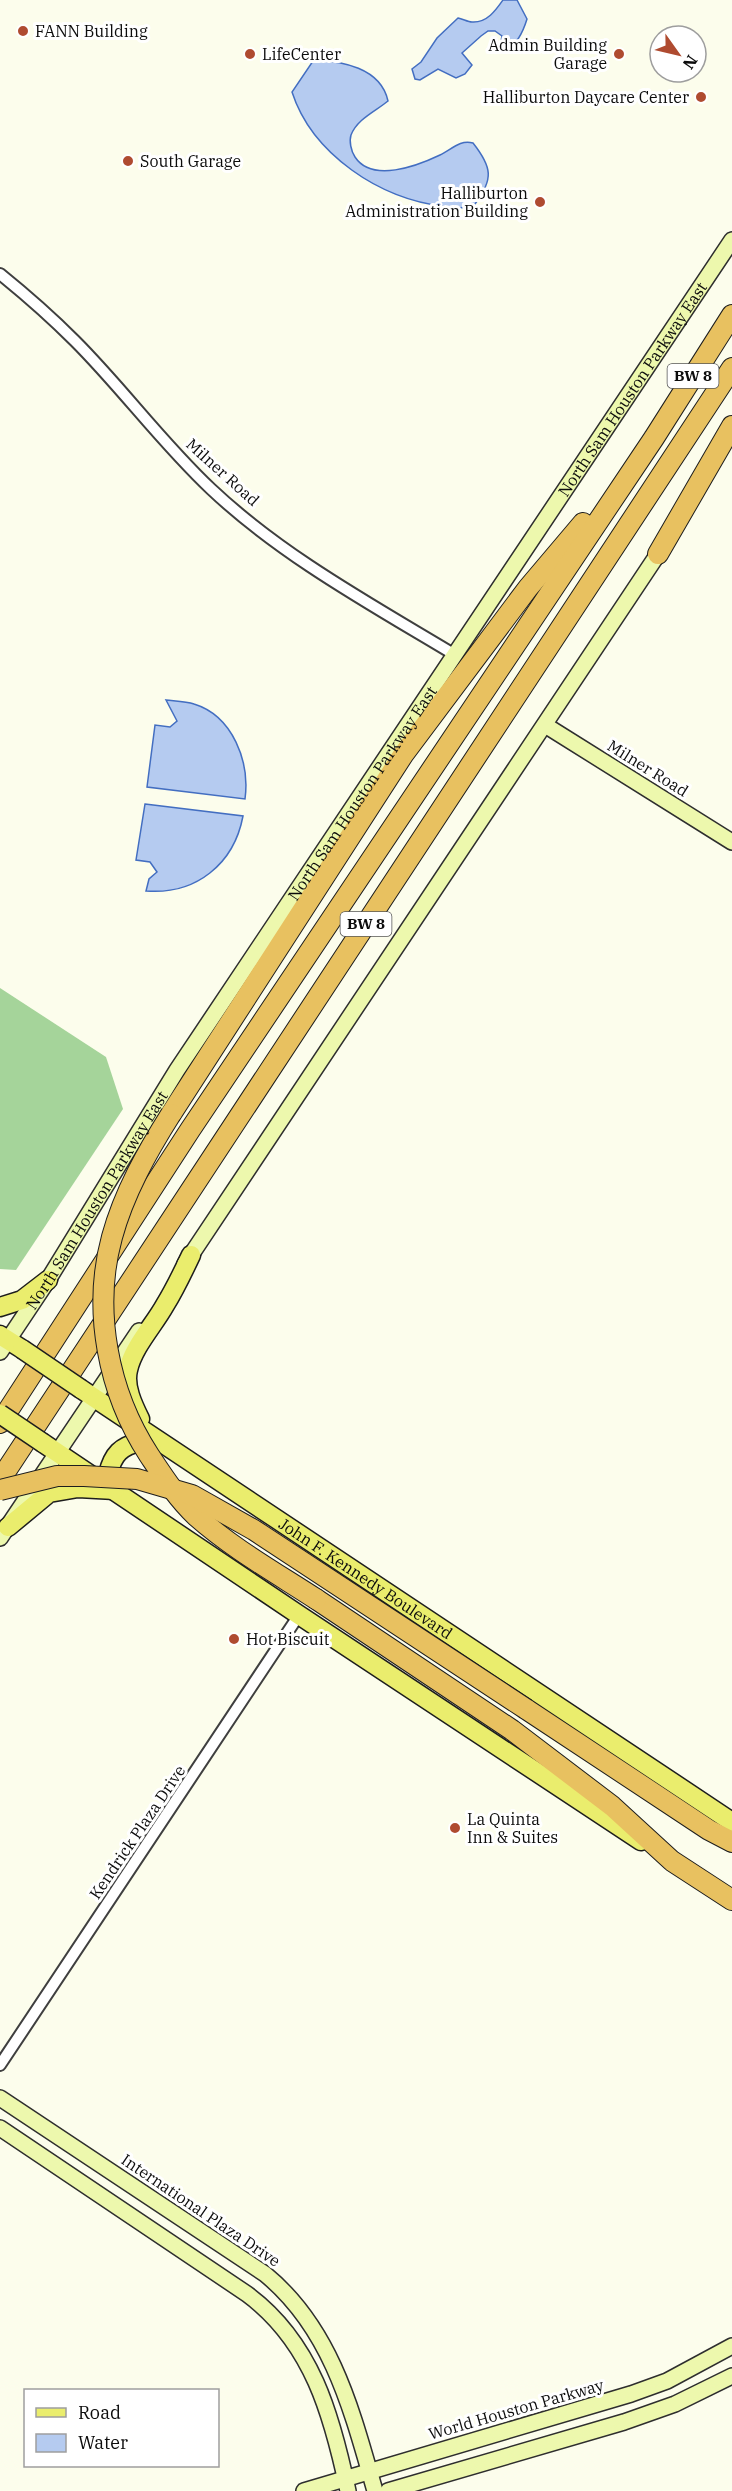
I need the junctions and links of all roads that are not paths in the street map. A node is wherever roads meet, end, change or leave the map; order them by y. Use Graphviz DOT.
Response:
graph roads {
  1 [pos="732,240"];
  2 [pos="0,274"];
  3 [pos="732,315"];
  4 [pos="732,368"];
  5 [pos="732,426"];
  6 [pos="654,438"];
  7 [pos="732,443"];
  8 [pos="658,554"];
  9 [pos="455,655"];
  10 [pos="545,725"];
  11 [pos="732,842"];
  12 [pos="191,1256"];
  13 [pos="48,1280"];
  14 [pos="0,1307"];
  15 [pos="8,1344"];
  16 [pos="87,1393"];
  17 [pos="0,1414"];
  18 [pos="0,1423"];
  19 [pos="153,1438"];
  20 [pos="50,1447"];
  21 [pos="0,1480"];
  22 [pos="0,1490"];
  23 [pos="117,1491"];
  24 [pos="239,1494"];
  25 [pos="4,1533"];
  26 [pos="299,1615"];
  27 [pos="732,1822"];
  28 [pos="732,1842"];
  29 [pos="672,1861"];
  30 [pos="732,1900"];
  31 [pos="0,2065"];
  32 [pos="0,2097"];
  33 [pos="0,2128"];
  34 [pos="144,2193"];
  35 [pos="130,2214"];
  36 [pos="301,2309"];
  37 [pos="277,2320"];
  38 [pos="732,2346"];
  39 [pos="715,2357"];
  40 [pos="728,2378"];
  41 [pos="530,2424"];
  42 [pos="533,2450"];
  43 [pos="369,2471"];
  44 [pos="346,2485"];
  45 [pos="304,2491"];
  46 [pos="375,2491"];
  47 [pos="388,2491"];
  1 -- 9 [label="main road, North Sam Houston Parkway East"];
  2 -- 9 [label="street, Milner Road"];
  3 -- 6 [label="highway, BW 8"];
  4 -- 21 [label="highway, BW 8"];
  5 -- 8 [label="highway"];
  6 -- 18 [label="highway, BW 8"];
  6 -- 29 [label="highway, bridge"];
  7 -- 8 [label="main road"];
  8 -- 10 [label="main road"];
  9 -- 13 [label="main road, North Sam Houston Parkway East"];
  10 -- 11 [label="main road, Milner Road"];
  10 -- 12 [label="main road"];
  12 -- 16 [label="main road"];
  12 -- 19 [label="main road"];
  13 -- 14 [label="main road"];
  13 -- 15 [label="main road, North Sam Houston Parkway East"];
  15 -- 16 [label="main road, John F. Kennedy Boulevard, bridge"];
  16 -- 19 [label="main road, John F. Kennedy Boulevard"];
  16 -- 20 [label="main road"];
  17 -- 20 [label="main road, bridge"];
  19 -- 24 [label="main road, John F. Kennedy Boulevard"];
  20 -- 23 [label="main road"];
  20 -- 25 [label="main road"];
  22 -- 28 [label="highway, bridge"];
  23 -- 24 [label="main road"];
  23 -- 25 [label="main road"];
  23 -- 26 [label="main road"];
  24 -- 27 [label="main road, John F. Kennedy Boulevard"];
  26 -- 29 [label="main road"];
  26 -- 31 [label="street, Kendrick Plaza Drive"];
  29 -- 30 [label="highway"];
  32 -- 34 [label="main road, International Plaza Drive"];
  33 -- 35 [label="main road"];
  34 -- 35 [label="main road"];
  34 -- 36 [label="main road, International Plaza Drive"];
  35 -- 37 [label="main road"];
  36 -- 37 [label="main road"];
  36 -- 43 [label="main road, International Plaza Drive"];
  37 -- 44 [label="main road"];
  38 -- 39 [label="main road, World Houston Parkway"];
  39 -- 40 [label="main road"];
  39 -- 41 [label="main road, World Houston Parkway"];
  40 -- 42 [label="main road"];
  41 -- 42 [label="main road"];
  41 -- 43 [label="main road, World Houston Parkway"];
  42 -- 47 [label="main road"];
  43 -- 44 [label="main road, World Houston Parkway"];
  43 -- 46 [label="main road, International Plaza Drive"];
  44 -- 45 [label="main road, World Houston Parkway"];
}
